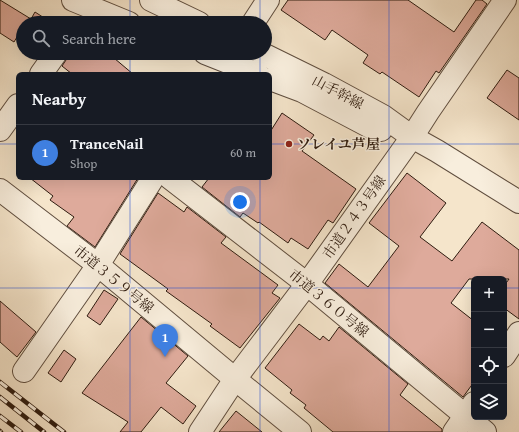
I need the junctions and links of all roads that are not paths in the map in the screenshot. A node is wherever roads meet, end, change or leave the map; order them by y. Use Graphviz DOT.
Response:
graph roads {
  1 [pos="151,0"];
  2 [pos="268,0"];
  3 [pos="505,0"];
  4 [pos="83,8"];
  5 [pos="108,16"];
  6 [pos="184,16"];
  7 [pos="258,16"];
  8 [pos="272,58"];
  9 [pos="51,60"];
  10 [pos="228,63"];
  11 [pos="43,72"];
  12 [pos="253,72"];
  13 [pos="272,80"];
  14 [pos="16,108"];
  15 [pos="0,130"];
  16 [pos="412,138"];
  17 [pos="152,180"];
  18 [pos="173,180"];
  19 [pos="0,190"];
  20 [pos="519,202"];
  21 [pos="98,265"];
  22 [pos="307,284"];
  23 [pos="519,333"];
  24 [pos="507,351"];
  25 [pos="24,371"];
  26 [pos="235,379"];
  27 [pos="464,417"];
  28 [pos="200,432"];
  29 [pos="300,432"];
  30 [pos="485,432"];
  1 -- 6 [label="street"];
  2 -- 7 [label="street"];
  3 -- 16 [label="street, 市道２４３号線"];
  4 -- 5 [label="street"];
  8 -- 16 [label="street, 山手幹線"];
  9 -- 11 [label="street"];
  10 -- 12 [label="street"];
  13 -- 16 [label="street, 山手幹線"];
  14 -- 15 [label="street"];
  16 -- 20 [label="street, 山手幹線"];
  16 -- 22 [label="street, 市道２４３号線"];
  17 -- 21 [label="street"];
  18 -- 22 [label="street, 市道３６０号線"];
  19 -- 21 [label="street, 市道３５９号線"];
  21 -- 25 [label="street"];
  21 -- 26 [label="street, 市道３５９号線"];
  22 -- 26 [label="street, 市道２４３号線"];
  22 -- 27 [label="street, 市道３６０号線"];
  23 -- 24 [label="street"];
  26 -- 28 [label="street, 市道２４３号線"];
  26 -- 29 [label="street, 市道３５９号線"];
  27 -- 30 [label="street, 市道３６０号線"];
}
